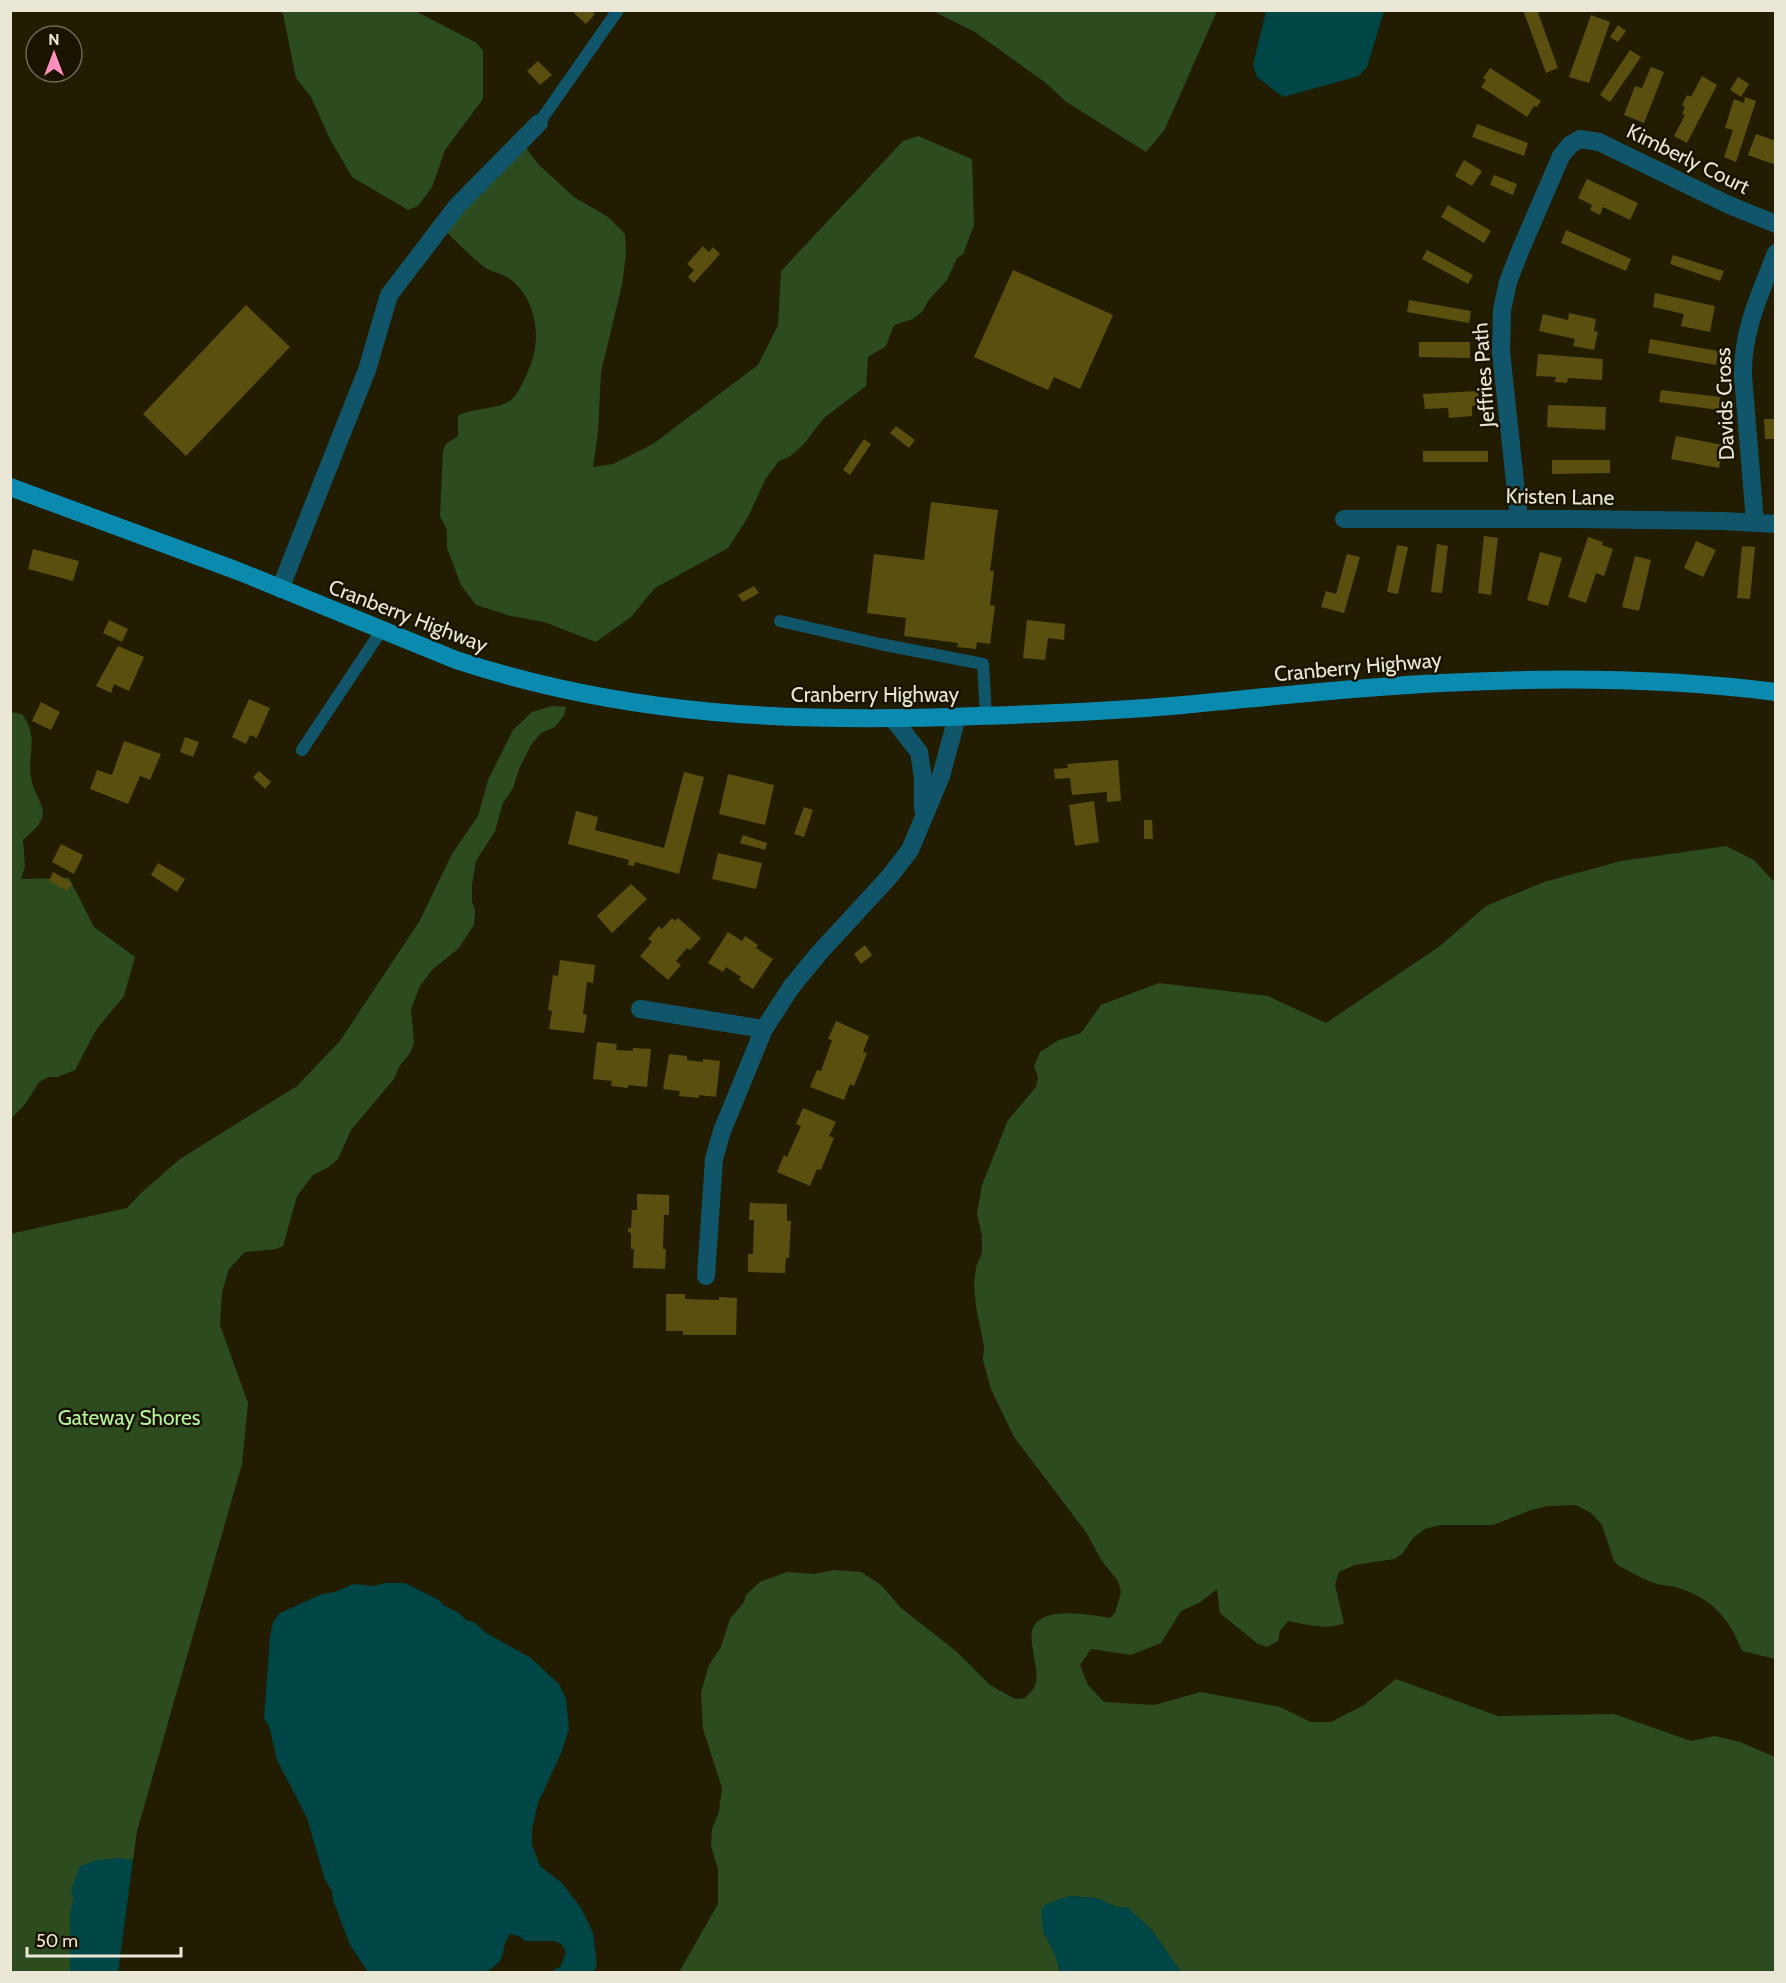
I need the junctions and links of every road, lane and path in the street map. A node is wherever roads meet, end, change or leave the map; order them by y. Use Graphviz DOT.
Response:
graph roads {
  1 [pos="618,10"];
  2 [pos="539,123"];
  3 [pos="1580,140"];
  4 [pos="1776,224"];
  5 [pos="1776,253"];
  6 [pos="10,487"];
  7 [pos="1344,519"];
  8 [pos="1520,519"];
  9 [pos="1755,522"];
  10 [pos="1776,524"];
  11 [pos="280,589"];
  12 [pos="780,621"];
  13 [pos="381,631"];
  14 [pos="1776,692"];
  15 [pos="986,716"];
  16 [pos="957,717"];
  17 [pos="893,719"];
  18 [pos="302,750"];
  19 [pos="923,816"];
  20 [pos="640,1010"];
  21 [pos="764,1029"];
  22 [pos="706,1276"];
  1 -- 2 [label="lane"];
  2 -- 11 [label="street"];
  3 -- 4 [label="street, Kimberly Court"];
  3 -- 8 [label="street, Jeffries Path"];
  5 -- 9 [label="street, Davids Cross"];
  6 -- 11 [label="main road, Cranberry Highway"];
  7 -- 8 [label="street, Kristen Lane"];
  8 -- 9 [label="street, Kristen Lane"];
  9 -- 10 [label="street, Kristen Lane"];
  11 -- 13 [label="main road, Cranberry Highway"];
  12 -- 15 [label="lane"];
  13 -- 17 [label="main road, Cranberry Highway"];
  13 -- 18 [label="lane"];
  14 -- 15 [label="main road, Cranberry Highway"];
  15 -- 16 [label="main road, Cranberry Highway"];
  16 -- 17 [label="main road, Cranberry Highway"];
  16 -- 19 [label="street"];
  17 -- 19 [label="street"];
  19 -- 21 [label="street"];
  20 -- 21 [label="street"];
  21 -- 22 [label="street"];
}
